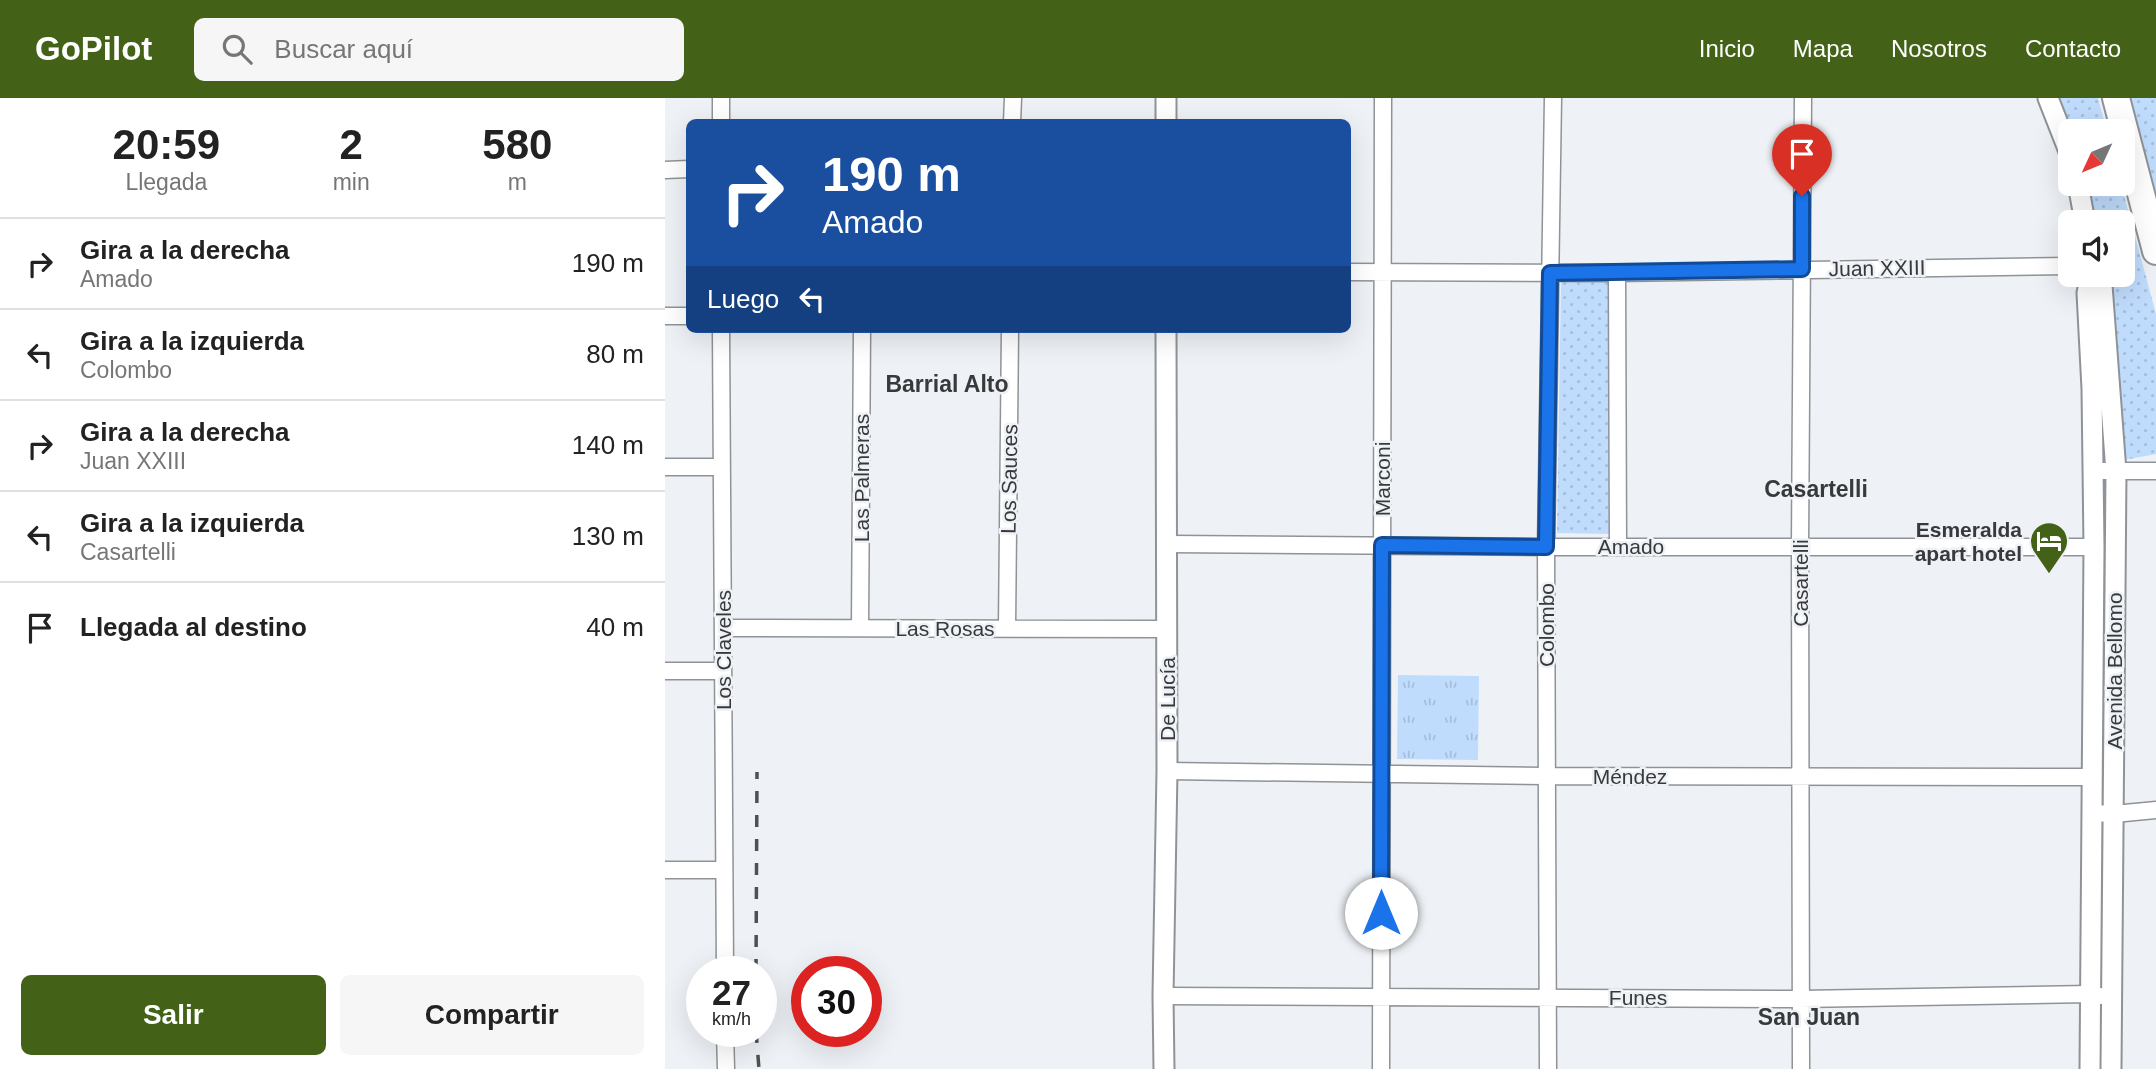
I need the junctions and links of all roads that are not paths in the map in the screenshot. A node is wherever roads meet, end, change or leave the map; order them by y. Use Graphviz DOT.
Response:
graph roads {
  1 [pos="721,98"];
  2 [pos="1013,98"];
  3 [pos="1167,98"];
  4 [pos="1383,98"];
  5 [pos="1553,98"];
  6 [pos="1803,98"];
  7 [pos="2047,98"];
  8 [pos="2116,98"];
  9 [pos="721,119"];
  10 [pos="1013,119"];
  11 [pos="1166,119"];
  12 [pos="2058,125"];
  13 [pos="686,169"];
  14 [pos="665,170"];
  15 [pos="2156,251"];
  16 [pos="2058,266"];
  17 [pos="1802,269"];
  18 [pos="1351,272"];
  19 [pos="1383,272"];
  20 [pos="1550,273"];
  21 [pos="1617,273"];
  22 [pos="2088,287"];
  23 [pos="2102,287"];
  24 [pos="665,316"];
  25 [pos="686,316"];
  26 [pos="722,333"];
  27 [pos="862,333"];
  28 [pos="1010,333"];
  29 [pos="1166,333"];
  30 [pos="665,467"];
  31 [pos="722,467"];
  32 [pos="2092,471"];
  33 [pos="2156,471"];
  34 [pos="2116,472"];
  35 [pos="1168,544"];
  36 [pos="1382,545"];
  37 [pos="1800,546"];
  38 [pos="1546,547"];
  39 [pos="1618,547"];
  40 [pos="2094,547"];
  41 [pos="723,628"];
  42 [pos="860,628"];
  43 [pos="1007,628"];
  44 [pos="1166,629"];
  45 [pos="2094,645"];
  46 [pos="2115,646"];
  47 [pos="665,671"];
  48 [pos="723,671"];
  49 [pos="1167,771"];
  50 [pos="1382,773"];
  51 [pos="1546,776"];
  52 [pos="1801,776"];
  53 [pos="2093,777"];
  54 [pos="2156,810"];
  55 [pos="2092,813"];
  56 [pos="2114,814"];
  57 [pos="665,870"];
  58 [pos="724,870"];
  59 [pos="725,956"];
  60 [pos="2089,994"];
  61 [pos="1163,996"];
  62 [pos="1381,997"];
  63 [pos="1548,997"];
  64 [pos="2113,998"];
  65 [pos="1801,999"];
  66 [pos="726,1047"];
  67 [pos="726,1069"];
  68 [pos="1164,1069"];
  69 [pos="1381,1069"];
  70 [pos="1548,1069"];
  71 [pos="1801,1069"];
  72 [pos="2090,1069"];
  73 [pos="2112,1069"];
  1 -- 9 [label="street"];
  2 -- 10 [label="street"];
  3 -- 11 [label="street"];
  4 -- 19 [label="street, Marconi"];
  5 -- 20 [label="street, Colombo"];
  6 -- 17 [label="street, Casartelli"];
  7 -- 12 [label="street"];
  8 -- 15 [label="highway"];
  13 -- 14 [label="street"];
  16 -- 17 [label="street, Juan XXIII"];
  17 -- 21 [label="street, Juan XXIII"];
  17 -- 37 [label="street, Casartelli"];
  18 -- 19 [label="street, Juan XXIII"];
  19 -- 20 [label="street, Juan XXIII"];
  19 -- 36 [label="street, Marconi"];
  20 -- 21 [label="street, Juan XXIII"];
  20 -- 38 [label="street, Colombo"];
  21 -- 39 [label="street"];
  22 -- 32 [label="street, Avenida Bellomo"];
  23 -- 34 [label="street, Avenida Bellomo"];
  24 -- 25 [label="street"];
  26 -- 31 [label="street, Los Claveles"];
  27 -- 42 [label="street, Las Palmeras"];
  28 -- 43 [label="street, Los Sauces"];
  29 -- 35 [label="street, De Lucía"];
  30 -- 31 [label="street"];
  31 -- 41 [label="street, Los Claveles"];
  32 -- 34 [label="street"];
  32 -- 40 [label="street, Avenida Bellomo"];
  33 -- 34 [label="street"];
  34 -- 46 [label="street, Avenida Bellomo"];
  35 -- 36 [label="street, Amado"];
  35 -- 44 [label="street, De Lucía"];
  36 -- 38 [label="street, Amado"];
  36 -- 50 [label="street, Marconi"];
  37 -- 39 [label="street, Amado"];
  37 -- 40 [label="street, Amado"];
  37 -- 52 [label="street, Casartelli"];
  38 -- 39 [label="street, Amado"];
  38 -- 51 [label="street, Colombo"];
  40 -- 45 [label="street, Avenida Bellomo"];
  41 -- 42 [label="street, Las Rosas"];
  41 -- 48 [label="street, Los Claveles"];
  42 -- 43 [label="street, Las Rosas"];
  43 -- 44 [label="street, Las Rosas"];
  44 -- 49 [label="street, De Lucía"];
  45 -- 46 [label="street"];
  45 -- 53 [label="street, Avenida Bellomo"];
  46 -- 56 [label="street, Avenida Bellomo"];
  47 -- 48 [label="street"];
  48 -- 58 [label="street, Los Claveles"];
  49 -- 50 [label="street, Méndez"];
  49 -- 61 [label="street, De Lucía"];
  50 -- 51 [label="street, Méndez"];
  50 -- 62 [label="street, Marconi"];
  51 -- 52 [label="street, Méndez"];
  51 -- 63 [label="street, Colombo"];
  52 -- 53 [label="street, Méndez"];
  52 -- 65 [label="street, Casartelli"];
  53 -- 55 [label="street, Avenida Bellomo"];
  54 -- 56 [label="street"];
  55 -- 56 [label="street"];
  55 -- 60 [label="street, Avenida Bellomo"];
  56 -- 64 [label="street, Avenida Bellomo"];
  57 -- 58 [label="street"];
  58 -- 59 [label="street, Los Claveles"];
  60 -- 64 [label="street, Funes"];
  60 -- 65 [label="street, Funes"];
  60 -- 72 [label="street, Avenida Bellomo"];
  61 -- 62 [label="street, Funes"];
  61 -- 68 [label="street, De Lucía"];
  62 -- 63 [label="street, Funes"];
  62 -- 69 [label="street, Marconi"];
  63 -- 65 [label="street, Funes"];
  63 -- 70 [label="street, Colombo"];
  64 -- 73 [label="street, Avenida Bellomo"];
  65 -- 71 [label="street, Casartelli"];
  66 -- 67 [label="street"];
}
